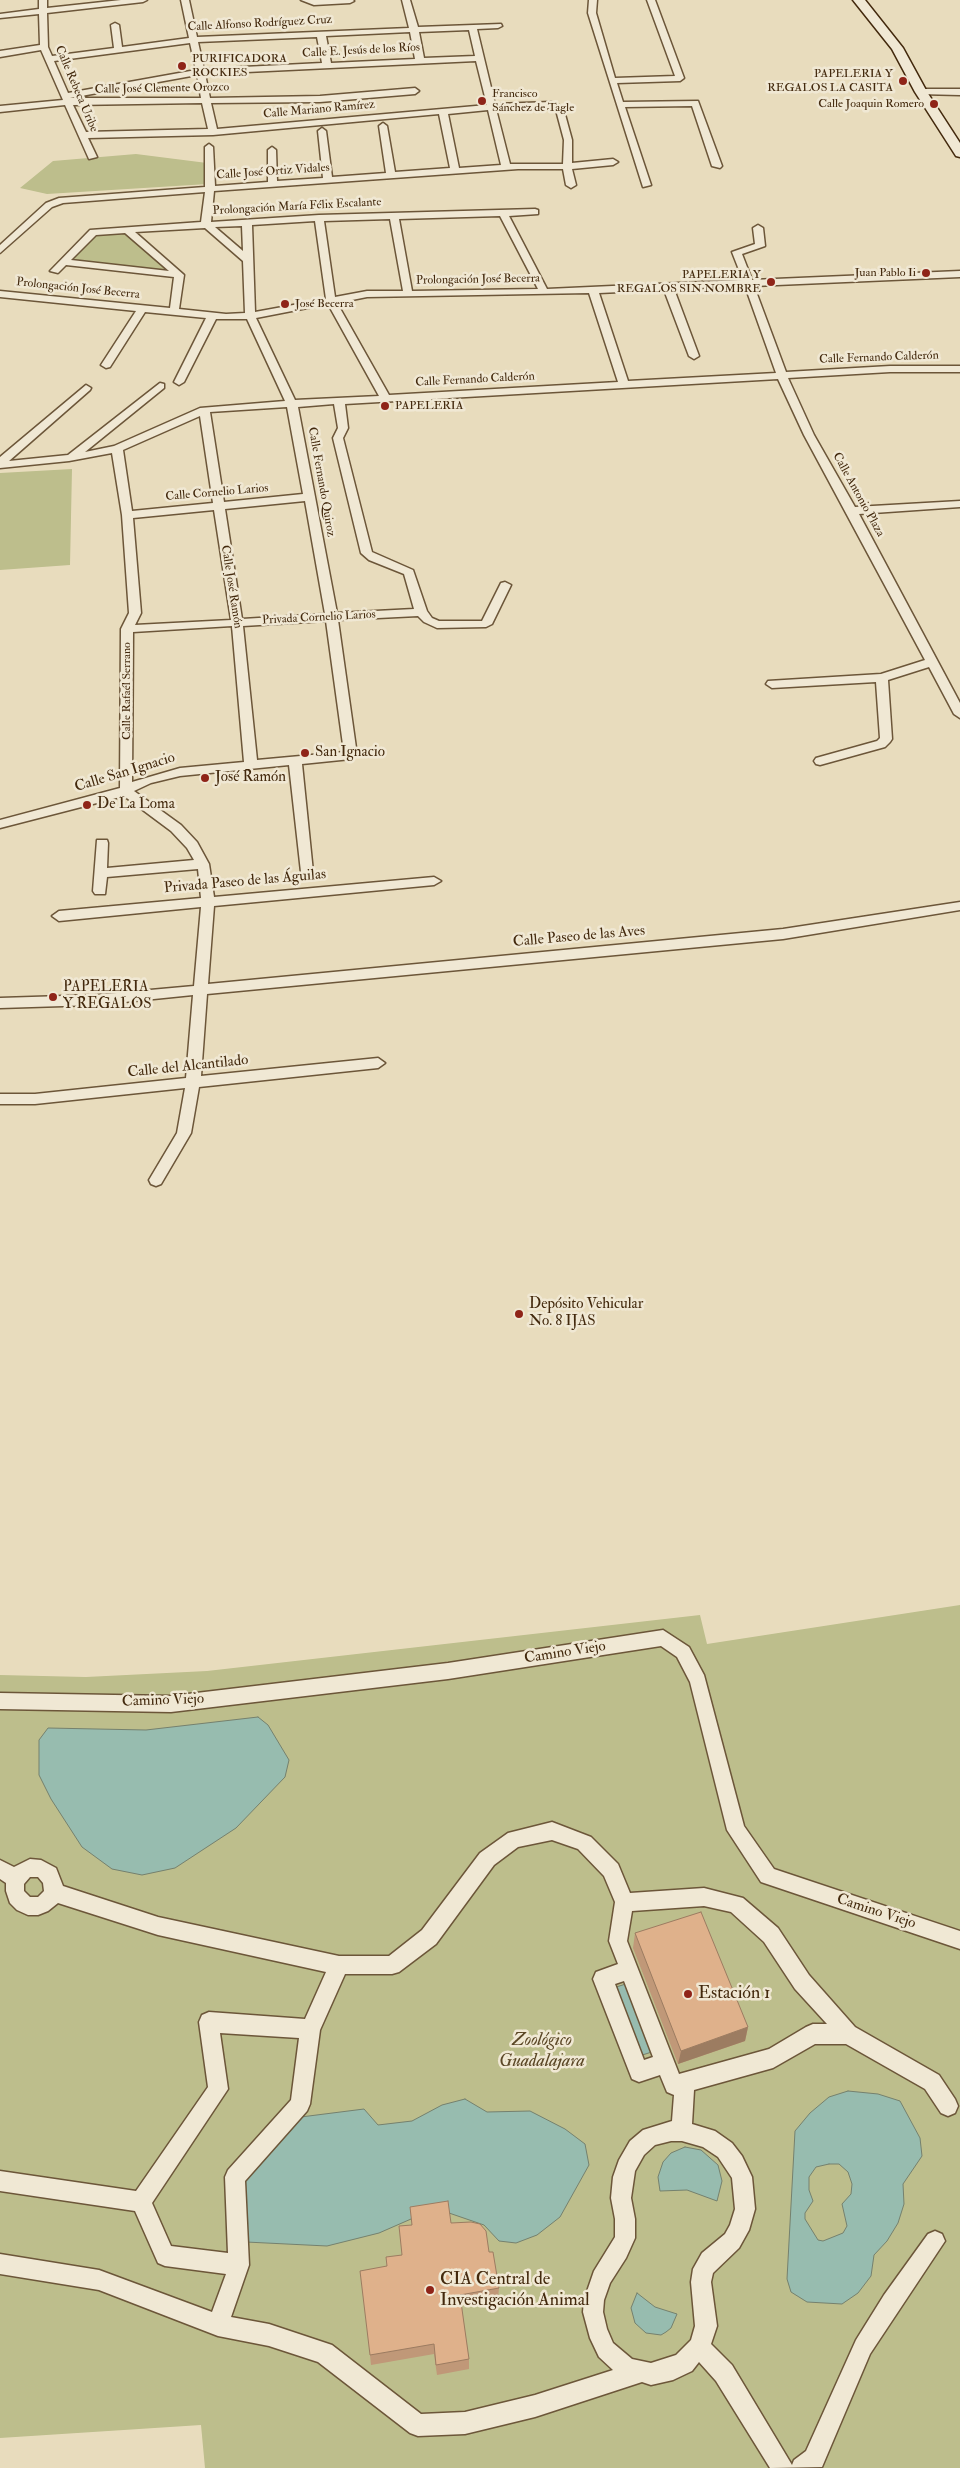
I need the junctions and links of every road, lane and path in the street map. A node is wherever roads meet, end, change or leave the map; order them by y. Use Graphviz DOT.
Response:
graph roads {
  1 [pos="43,0"];
  2 [pos="143,0"];
  3 [pos="184,0"];
  4 [pos="305,0"];
  5 [pos="406,0"];
  6 [pos="593,0"];
  7 [pos="651,0"];
  8 [pos="859,0"];
  9 [pos="350,1"];
  10 [pos="43,11"];
  11 [pos="0,16"];
  12 [pos="115,25"];
  13 [pos="498,26"];
  14 [pos="472,27"];
  15 [pos="414,29"];
  16 [pos="321,34"];
  17 [pos="191,40"];
  18 [pos="44,46"];
  19 [pos="118,49"];
  20 [pos="0,54"];
  21 [pos="480,58"];
  22 [pos="50,59"];
  23 [pos="420,61"];
  24 [pos="327,65"];
  25 [pos="199,72"];
  26 [pos="612,81"];
  27 [pos="415,91"];
  28 [pos="921,92"];
  29 [pos="960,92"];
  30 [pos="68,101"];
  31 [pos="206,101"];
  32 [pos="620,105"];
  33 [pos="492,107"];
  34 [pos="0,109"];
  35 [pos="443,111"];
  36 [pos="383,126"];
  37 [pos="322,131"];
  38 [pos="213,132"];
  39 [pos="82,135"];
  40 [pos="209,147"];
  41 [pos="272,150"];
  42 [pos="960,153"];
  43 [pos="92,157"];
  44 [pos="613,162"];
  45 [pos="567,166"];
  46 [pos="717,166"];
  47 [pos="506,167"];
  48 [pos="455,170"];
  49 [pos="391,176"];
  50 [pos="328,180"];
  51 [pos="273,184"];
  52 [pos="571,185"];
  53 [pos="646,185"];
  54 [pos="210,189"];
  55 [pos="503,212"];
  56 [pos="535,212"];
  57 [pos="394,216"];
  58 [pos="319,218"];
  59 [pos="247,221"];
  60 [pos="206,224"];
  61 [pos="758,228"];
  62 [pos="127,230"];
  63 [pos="0,250"];
  64 [pos="248,260"];
  65 [pos="65,262"];
  66 [pos="55,272"];
  67 [pos="960,274"];
  68 [pos="179,275"];
  69 [pos="748,282"];
  70 [pos="668,286"];
  71 [pos="593,290"];
  72 [pos="544,292"];
  73 [pos="0,294"];
  74 [pos="408,294"];
  75 [pos="331,300"];
  76 [pos="142,309"];
  77 [pos="174,312"];
  78 [pos="212,316"];
  79 [pos="250,316"];
  80 [pos="694,356"];
  81 [pos="106,365"];
  82 [pos="960,368"];
  83 [pos="782,375"];
  84 [pos="179,382"];
  85 [pos="624,384"];
  86 [pos="160,386"];
  87 [pos="86,388"];
  88 [pos="386,398"];
  89 [pos="339,401"];
  90 [pos="292,404"];
  91 [pos="204,410"];
  92 [pos="117,449"];
  93 [pos="69,458"];
  94 [pos="0,464"];
  95 [pos="309,497"];
  96 [pos="960,504"];
  97 [pos="218,507"];
  98 [pos="852,511"];
  99 [pos="127,514"];
  100 [pos="505,585"];
  101 [pos="421,612"];
  102 [pos="332,618"];
  103 [pos="237,622"];
  104 [pos="127,629"];
  105 [pos="932,662"];
  106 [pos="882,678"];
  107 [pos="772,684"];
  108 [pos="960,714"];
  109 [pos="351,755"];
  110 [pos="294,761"];
  111 [pos="820,761"];
  112 [pos="251,765"];
  113 [pos="126,789"];
  114 [pos="0,824"];
  115 [pos="0,831"];
  116 [pos="102,843"];
  117 [pos="203,864"];
  118 [pos="101,872"];
  119 [pos="307,872"];
  120 [pos="434,881"];
  121 [pos="100,891"];
  122 [pos="208,901"];
  123 [pos="960,906"];
  124 [pos="59,916"];
  125 [pos="200,990"];
  126 [pos="0,1004"];
  127 [pos="378,1063"];
  128 [pos="193,1083"];
  129 [pos="0,1099"];
  130 [pos="156,1180"];
  131 [pos="0,1701"];
  132 [pos="0,1869"];
  133 [pos="17,1879"];
  134 [pos="53,1892"];
  135 [pos="624,1902"];
  136 [pos="960,1940"];
  137 [pos="339,1966"];
  138 [pos="629,1970"];
  139 [pos="310,2029"];
  140 [pos="848,2034"];
  141 [pos="665,2063"];
  142 [pos="684,2082"];
  143 [pos="948,2106"];
  144 [pos="682,2130"];
  145 [pos="0,2181"];
  146 [pos="141,2202"];
  147 [pos="935,2241"];
  148 [pos="0,2264"];
  149 [pos="239,2265"];
  150 [pos="218,2325"];
  151 [pos="699,2346"];
  152 [pos="641,2372"];
  153 [pos="783,2468"];
  154 [pos="802,2468"];
  1 -- 10 [label="street, Calle Rebeca Uribe"];
  2 -- 10 [label="street"];
  3 -- 17 [label="street"];
  4 -- 9 [label="street"];
  5 -- 15 [label="street"];
  6 -- 26 [label="street"];
  7 -- 26 [label="street"];
  8 -- 28 [label="street"];
  10 -- 11 [label="street"];
  10 -- 18 [label="street, Calle Rebeca Uribe"];
  12 -- 19 [label="street"];
  13 -- 14 [label="street, Calle Alfonso Rodríguez Cruz"];
  14 -- 15 [label="street, Calle Alfonso Rodríguez Cruz"];
  14 -- 21 [label="street"];
  15 -- 16 [label="street, Calle Alfonso Rodríguez Cruz"];
  15 -- 23 [label="street"];
  16 -- 17 [label="street, Calle Alfonso Rodríguez Cruz"];
  16 -- 24 [label="street"];
  17 -- 19 [label="street, Calle Alfonso Rodríguez Cruz"];
  17 -- 25 [label="street"];
  18 -- 20 [label="street"];
  18 -- 22 [label="street, Calle Rebeca Uribe"];
  19 -- 22 [label="street, Calle Alfonso Rodríguez Cruz"];
  21 -- 23 [label="street, Calle E. Jesús de los Ríos"];
  21 -- 33 [label="street"];
  22 -- 30 [label="street, Calle Rebeca Uribe"];
  23 -- 24 [label="street, Calle E. Jesús de los Ríos"];
  24 -- 25 [label="street, Calle E. Jesús de los Ríos"];
  25 -- 30 [label="street, Calle E. Jesús de los Ríos"];
  25 -- 31 [label="street"];
  26 -- 32 [label="street"];
  27 -- 31 [label="street, Calle José Clemente Orozco"];
  28 -- 29 [label="street"];
  28 -- 42 [label="street"];
  30 -- 31 [label="street, Calle José Clemente Orozco"];
  30 -- 34 [label="street, Calle José Clemente Orozco"];
  30 -- 39 [label="street, Calle Rebeca Uribe"];
  31 -- 38 [label="street"];
  32 -- 46 [label="street"];
  32 -- 53 [label="street"];
  33 -- 35 [label="street, Calle Mariano Ramírez"];
  33 -- 45 [label="street, Calle Mariano Ramírez"];
  33 -- 47 [label="street"];
  35 -- 38 [label="street, Calle Mariano Ramírez"];
  35 -- 48 [label="street"];
  36 -- 49 [label="street"];
  37 -- 50 [label="street"];
  38 -- 39 [label="street, Calle Mariano Ramírez"];
  39 -- 43 [label="street, Calle Rebeca Uribe"];
  40 -- 54 [label="street"];
  41 -- 51 [label="street"];
  44 -- 45 [label="street, Calle José Ortiz Vidales"];
  45 -- 47 [label="street, Calle José Ortiz Vidales"];
  45 -- 52 [label="street"];
  47 -- 48 [label="street, Calle José Ortiz Vidales"];
  48 -- 49 [label="street, Calle José Ortiz Vidales"];
  49 -- 50 [label="street, Calle José Ortiz Vidales"];
  50 -- 51 [label="street, Calle José Ortiz Vidales"];
  51 -- 54 [label="street, Calle José Ortiz Vidales"];
  54 -- 60 [label="street"];
  54 -- 63 [label="street, Calle José Ortiz Vidales"];
  55 -- 56 [label="street, Prolongación María Félix Escalante"];
  55 -- 57 [label="street, Prolongación María Félix Escalante"];
  55 -- 72 [label="street"];
  57 -- 58 [label="street, Prolongación María Félix Escalante"];
  57 -- 74 [label="street"];
  58 -- 59 [label="street, Prolongación María Félix Escalante"];
  58 -- 75 [label="street"];
  59 -- 60 [label="street, Prolongación María Félix Escalante"];
  59 -- 64 [label="street, Calle Fernando Quiroz"];
  60 -- 62 [label="street, Prolongación María Félix Escalante"];
  60 -- 64 [label="street"];
  61 -- 69 [label="street, Calle Antonio Plaza"];
  62 -- 65 [label="street, Prolongación María Félix Escalante"];
  62 -- 68 [label="street"];
  64 -- 79 [label="street, Calle Fernando Quiroz"];
  65 -- 66 [label="street"];
  65 -- 68 [label="street"];
  67 -- 69 [label="street, Prolongación José Becerra"];
  68 -- 77 [label="street"];
  69 -- 70 [label="street, Prolongación José Becerra"];
  69 -- 83 [label="street, Calle Antonio Plaza"];
  70 -- 71 [label="street, Prolongación José Becerra"];
  70 -- 80 [label="street"];
  71 -- 72 [label="street, Prolongación José Becerra"];
  71 -- 85 [label="street"];
  72 -- 74 [label="street, Prolongación José Becerra"];
  73 -- 76 [label="street, Prolongación José Becerra"];
  74 -- 75 [label="street, Prolongación José Becerra"];
  75 -- 79 [label="street, Prolongación José Becerra"];
  75 -- 88 [label="street"];
  76 -- 77 [label="street, Prolongación José Becerra"];
  76 -- 81 [label="street"];
  77 -- 78 [label="street, Prolongación José Becerra"];
  78 -- 79 [label="street, Prolongación José Becerra"];
  78 -- 84 [label="street"];
  79 -- 90 [label="street, Calle Fernando Quiroz"];
  82 -- 83 [label="street, Calle Fernando Calderón"];
  83 -- 85 [label="street, Calle Fernando Calderón"];
  83 -- 98 [label="street, Calle Antonio Plaza"];
  85 -- 88 [label="street, Calle Fernando Calderón"];
  86 -- 93 [label="street"];
  87 -- 94 [label="street"];
  88 -- 89 [label="street, Calle Fernando Calderón"];
  89 -- 90 [label="street, Calle Fernando Calderón"];
  89 -- 101 [label="street"];
  90 -- 91 [label="street, Calle Fernando Calderón"];
  90 -- 95 [label="street, Calle Fernando Quiroz"];
  91 -- 92 [label="street, Calle Fernando Calderón"];
  91 -- 97 [label="street, Calle José Ramón"];
  92 -- 93 [label="street, Calle Fernando Calderón"];
  92 -- 99 [label="street, Calle Rafaél Serrano"];
  93 -- 94 [label="street, Calle Fernando Calderón"];
  95 -- 97 [label="street, Calle Cornelio Larios"];
  95 -- 102 [label="street, Calle Fernando Quiroz"];
  96 -- 98 [label="street"];
  97 -- 99 [label="street, Calle Cornelio Larios"];
  97 -- 103 [label="street, Calle José Ramón"];
  98 -- 105 [label="street, Calle Antonio Plaza"];
  99 -- 104 [label="street, Calle Rafaél Serrano"];
  100 -- 101 [label="street"];
  101 -- 102 [label="street, Privada Cornelio Larios"];
  102 -- 103 [label="street, Privada Cornelio Larios"];
  102 -- 109 [label="street, Calle Fernando Quiroz"];
  103 -- 104 [label="street, Privada Cornelio Larios"];
  103 -- 112 [label="street, Calle José Ramón"];
  104 -- 113 [label="street, Calle Rafaél Serrano"];
  105 -- 106 [label="street"];
  105 -- 108 [label="street, Calle Antonio Plaza"];
  106 -- 107 [label="street"];
  106 -- 111 [label="street"];
  109 -- 110 [label="street, Calle San Ignacio"];
  110 -- 112 [label="street, Calle San Ignacio"];
  110 -- 119 [label="street"];
  112 -- 113 [label="street, Calle San Ignacio"];
  113 -- 114 [label="street, Calle San Ignacio"];
  113 -- 117 [label="street"];
  114 -- 115 [label="street"];
  116 -- 118 [label="street"];
  117 -- 118 [label="street"];
  117 -- 122 [label="street"];
  118 -- 121 [label="street"];
  120 -- 122 [label="street, Privada Paseo de las Águilas"];
  122 -- 124 [label="street, Privada Paseo de las Águilas"];
  122 -- 125 [label="street"];
  123 -- 125 [label="street, Calle Paseo de las Aves"];
  125 -- 126 [label="street, Calle Paseo de las Aves"];
  125 -- 128 [label="street"];
  127 -- 128 [label="street, Calle del Alcantilado"];
  128 -- 129 [label="street, Calle del Alcantilado"];
  128 -- 130 [label="street"];
  131 -- 136 [label="street, Camino Viejo"];
  132 -- 133 [label="street"];
  133 -- 134 [label="street"];
  133 -- 134 [label="street"];
  134 -- 137 [label="street"];
  135 -- 137 [label="street"];
  135 -- 138 [label="street"];
  135 -- 140 [label="street"];
  137 -- 139 [label="street"];
  138 -- 141 [label="street"];
  138 -- 141 [label="street"];
  139 -- 146 [label="street"];
  139 -- 149 [label="street"];
  140 -- 142 [label="street"];
  140 -- 143 [label="street"];
  141 -- 142 [label="street"];
  142 -- 144 [label="street"];
  144 -- 151 [label="street"];
  144 -- 152 [label="street"];
  145 -- 146 [label="street"];
  146 -- 149 [label="street"];
  147 -- 154 [label="street"];
  148 -- 150 [label="street"];
  149 -- 150 [label="street"];
  150 -- 152 [label="street"];
  151 -- 152 [label="street"];
  151 -- 153 [label="street"];
}
